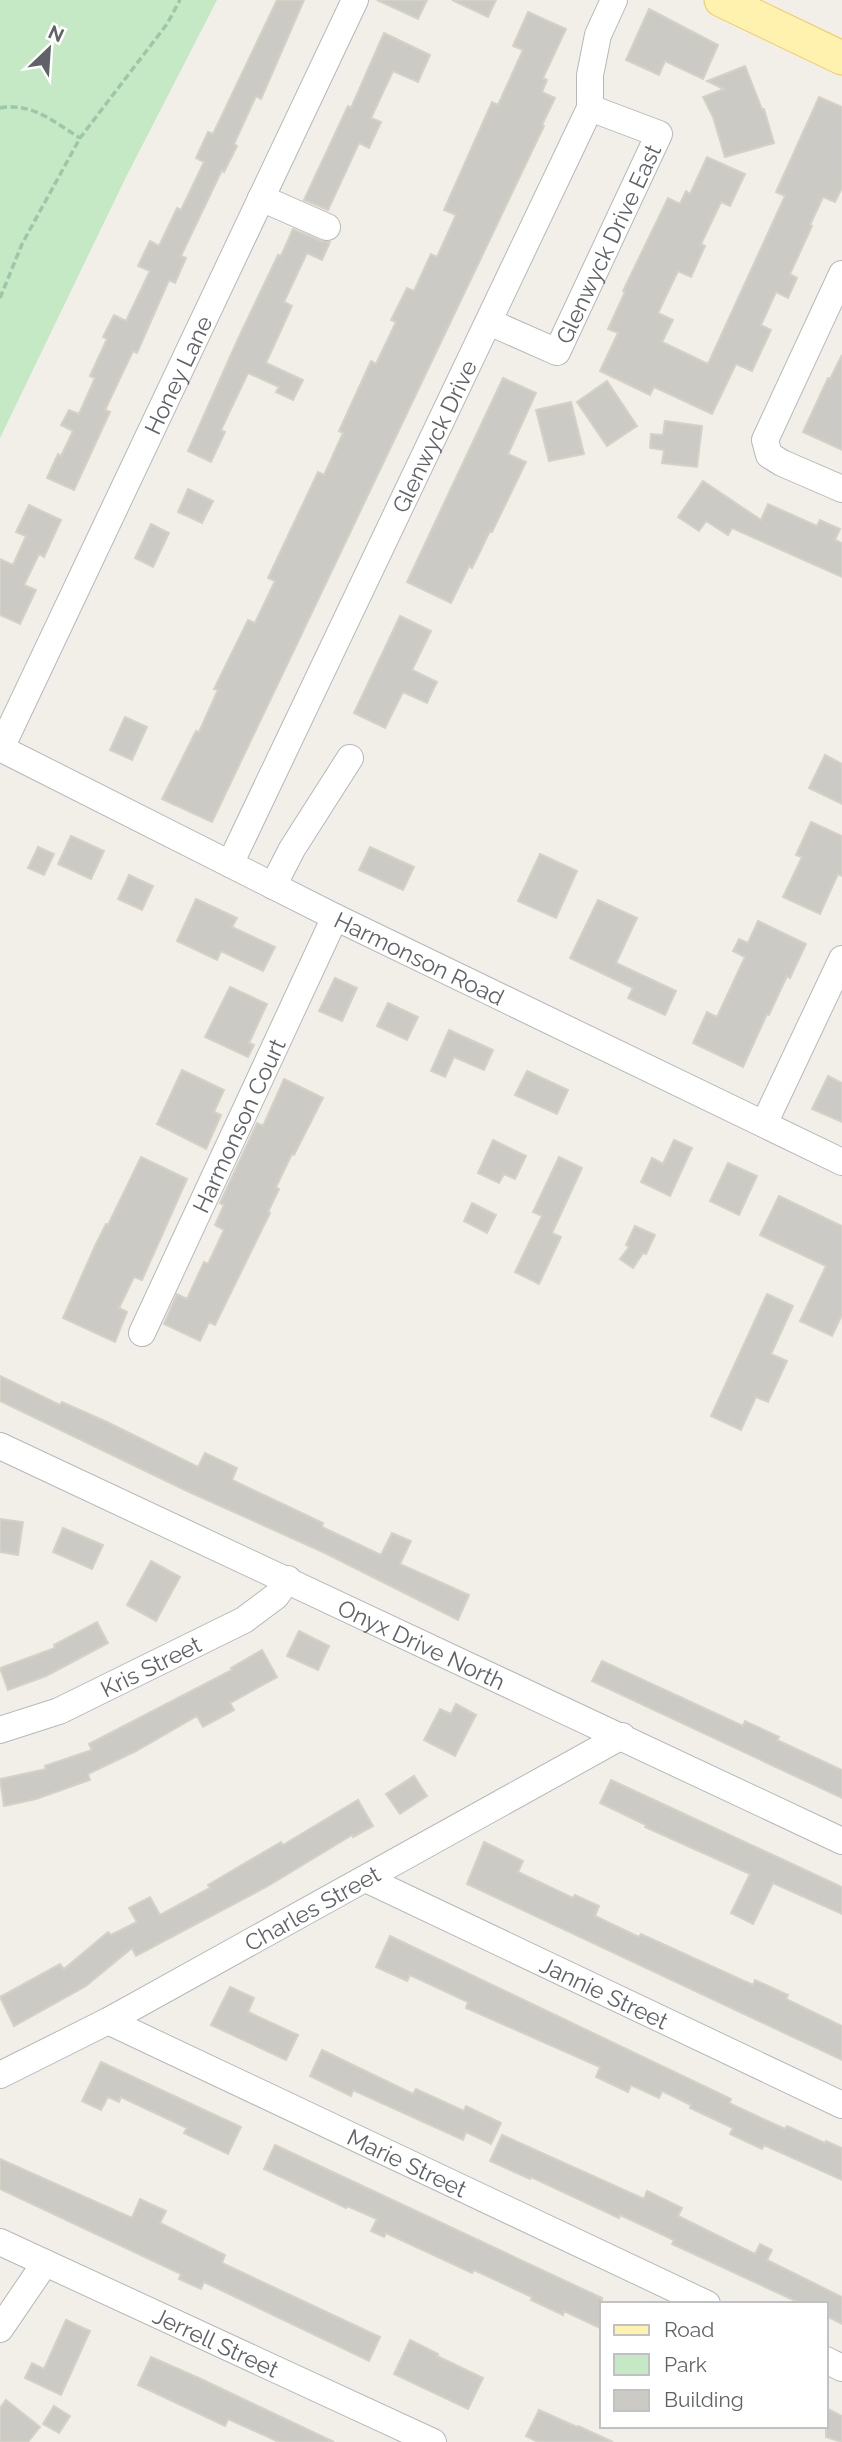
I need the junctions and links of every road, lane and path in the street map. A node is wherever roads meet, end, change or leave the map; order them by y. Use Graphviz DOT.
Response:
graph roads {
  1 [pos="180,0"];
  2 [pos="355,0"];
  3 [pos="614,0"];
  4 [pos="721,0"];
  5 [pos="841,53"];
  6 [pos="0,108"];
  7 [pos="590,108"];
  8 [pos="80,138"];
  9 [pos="261,198"];
  10 [pos="327,227"];
  11 [pos="842,274"];
  12 [pos="0,298"];
  13 [pos="489,322"];
  14 [pos="842,489"];
  15 [pos="0,748"];
  16 [pos="350,758"];
  17 [pos="230,864"];
  18 [pos="274,886"];
  19 [pos="335,917"];
  20 [pos="842,959"];
  21 [pos="764,1124"];
  22 [pos="842,1162"];
  23 [pos="142,1333"];
  24 [pos="0,1446"];
  25 [pos="288,1579"];
  26 [pos="0,1730"];
  27 [pos="622,1736"];
  28 [pos="842,1840"];
  29 [pos="366,1879"];
  30 [pos="108,2021"];
  31 [pos="0,2075"];
  32 [pos="842,2105"];
  33 [pos="0,2242"];
  34 [pos="45,2263"];
  35 [pos="703,2302"];
  36 [pos="0,2329"];
  37 [pos="433,2442"];
  1 -- 8 [label="path"];
  2 -- 9 [label="street, Honey Lane"];
  3 -- 7 [label="street, Glenwyck Drive"];
  4 -- 5 [label="main road"];
  6 -- 8 [label="path"];
  7 -- 13 [label="street, Glenwyck Drive"];
  7 -- 13 [label="street, Glenwyck Drive East"];
  8 -- 12 [label="path"];
  9 -- 10 [label="street"];
  9 -- 15 [label="street, Honey Lane"];
  11 -- 14 [label="street"];
  13 -- 17 [label="street, Glenwyck Drive"];
  15 -- 17 [label="street, Harmonson Road"];
  16 -- 18 [label="street"];
  17 -- 18 [label="street, Harmonson Road"];
  18 -- 19 [label="street, Harmonson Road"];
  19 -- 21 [label="street, Harmonson Road"];
  19 -- 23 [label="street, Harmonson Court"];
  20 -- 21 [label="street"];
  21 -- 22 [label="street, Harmonson Road"];
  24 -- 25 [label="street, Onyx Drive North"];
  25 -- 26 [label="street, Kris Street"];
  25 -- 27 [label="street, Onyx Drive North"];
  27 -- 28 [label="street, Onyx Drive North"];
  27 -- 29 [label="street, Charles Street"];
  29 -- 30 [label="street, Charles Street"];
  29 -- 32 [label="street, Jannie Street"];
  30 -- 31 [label="street, Charles Street"];
  30 -- 35 [label="street, Marie Street"];
  33 -- 34 [label="street, Jerrell Street"];
  34 -- 36 [label="street"];
  34 -- 37 [label="street, Jerrell Street"];
}
